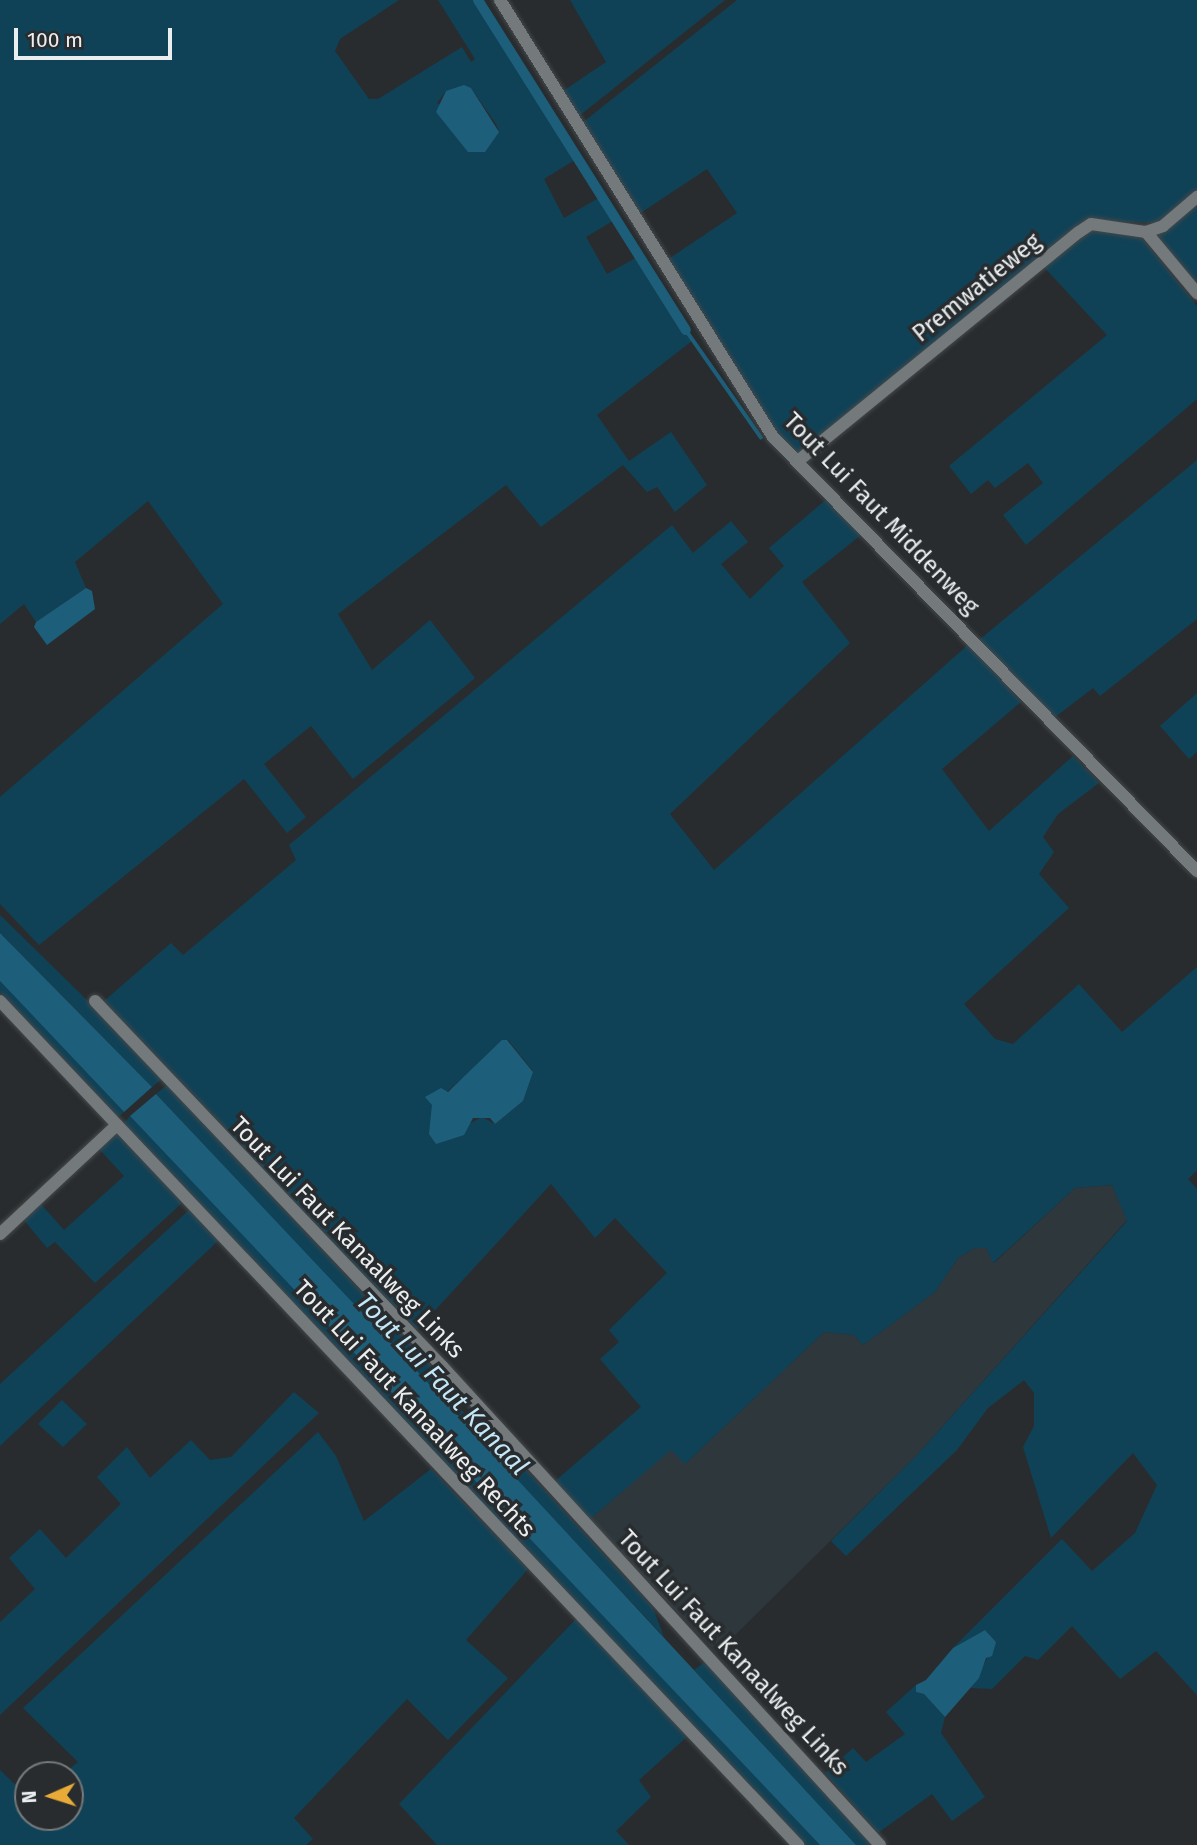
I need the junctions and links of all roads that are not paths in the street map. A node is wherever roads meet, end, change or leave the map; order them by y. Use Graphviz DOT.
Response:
graph roads {
  1 [pos="500,0"];
  2 [pos="1197,197"];
  3 [pos="1146,232"];
  4 [pos="1197,293"];
  5 [pos="798,461"];
  6 [pos="1197,871"];
  7 [pos="95,1001"];
  8 [pos="0,1002"];
  9 [pos="117,1125"];
  10 [pos="0,1234"];
  11 [pos="798,1845"];
  12 [pos="880,1845"];
  1 -- 5 [label="street, Tout Lui Faut Middenweg"];
  2 -- 3 [label="street"];
  3 -- 4 [label="street"];
  3 -- 5 [label="street, Premwatieweg"];
  5 -- 6 [label="street, Tout Lui Faut Middenweg"];
  7 -- 12 [label="street, Tout Lui Faut Kanaalweg Links"];
  8 -- 9 [label="street, Tout Lui Faut Kanaalweg Rechts"];
  9 -- 10 [label="street"];
  9 -- 11 [label="street, Tout Lui Faut Kanaalweg Rechts"];
}
